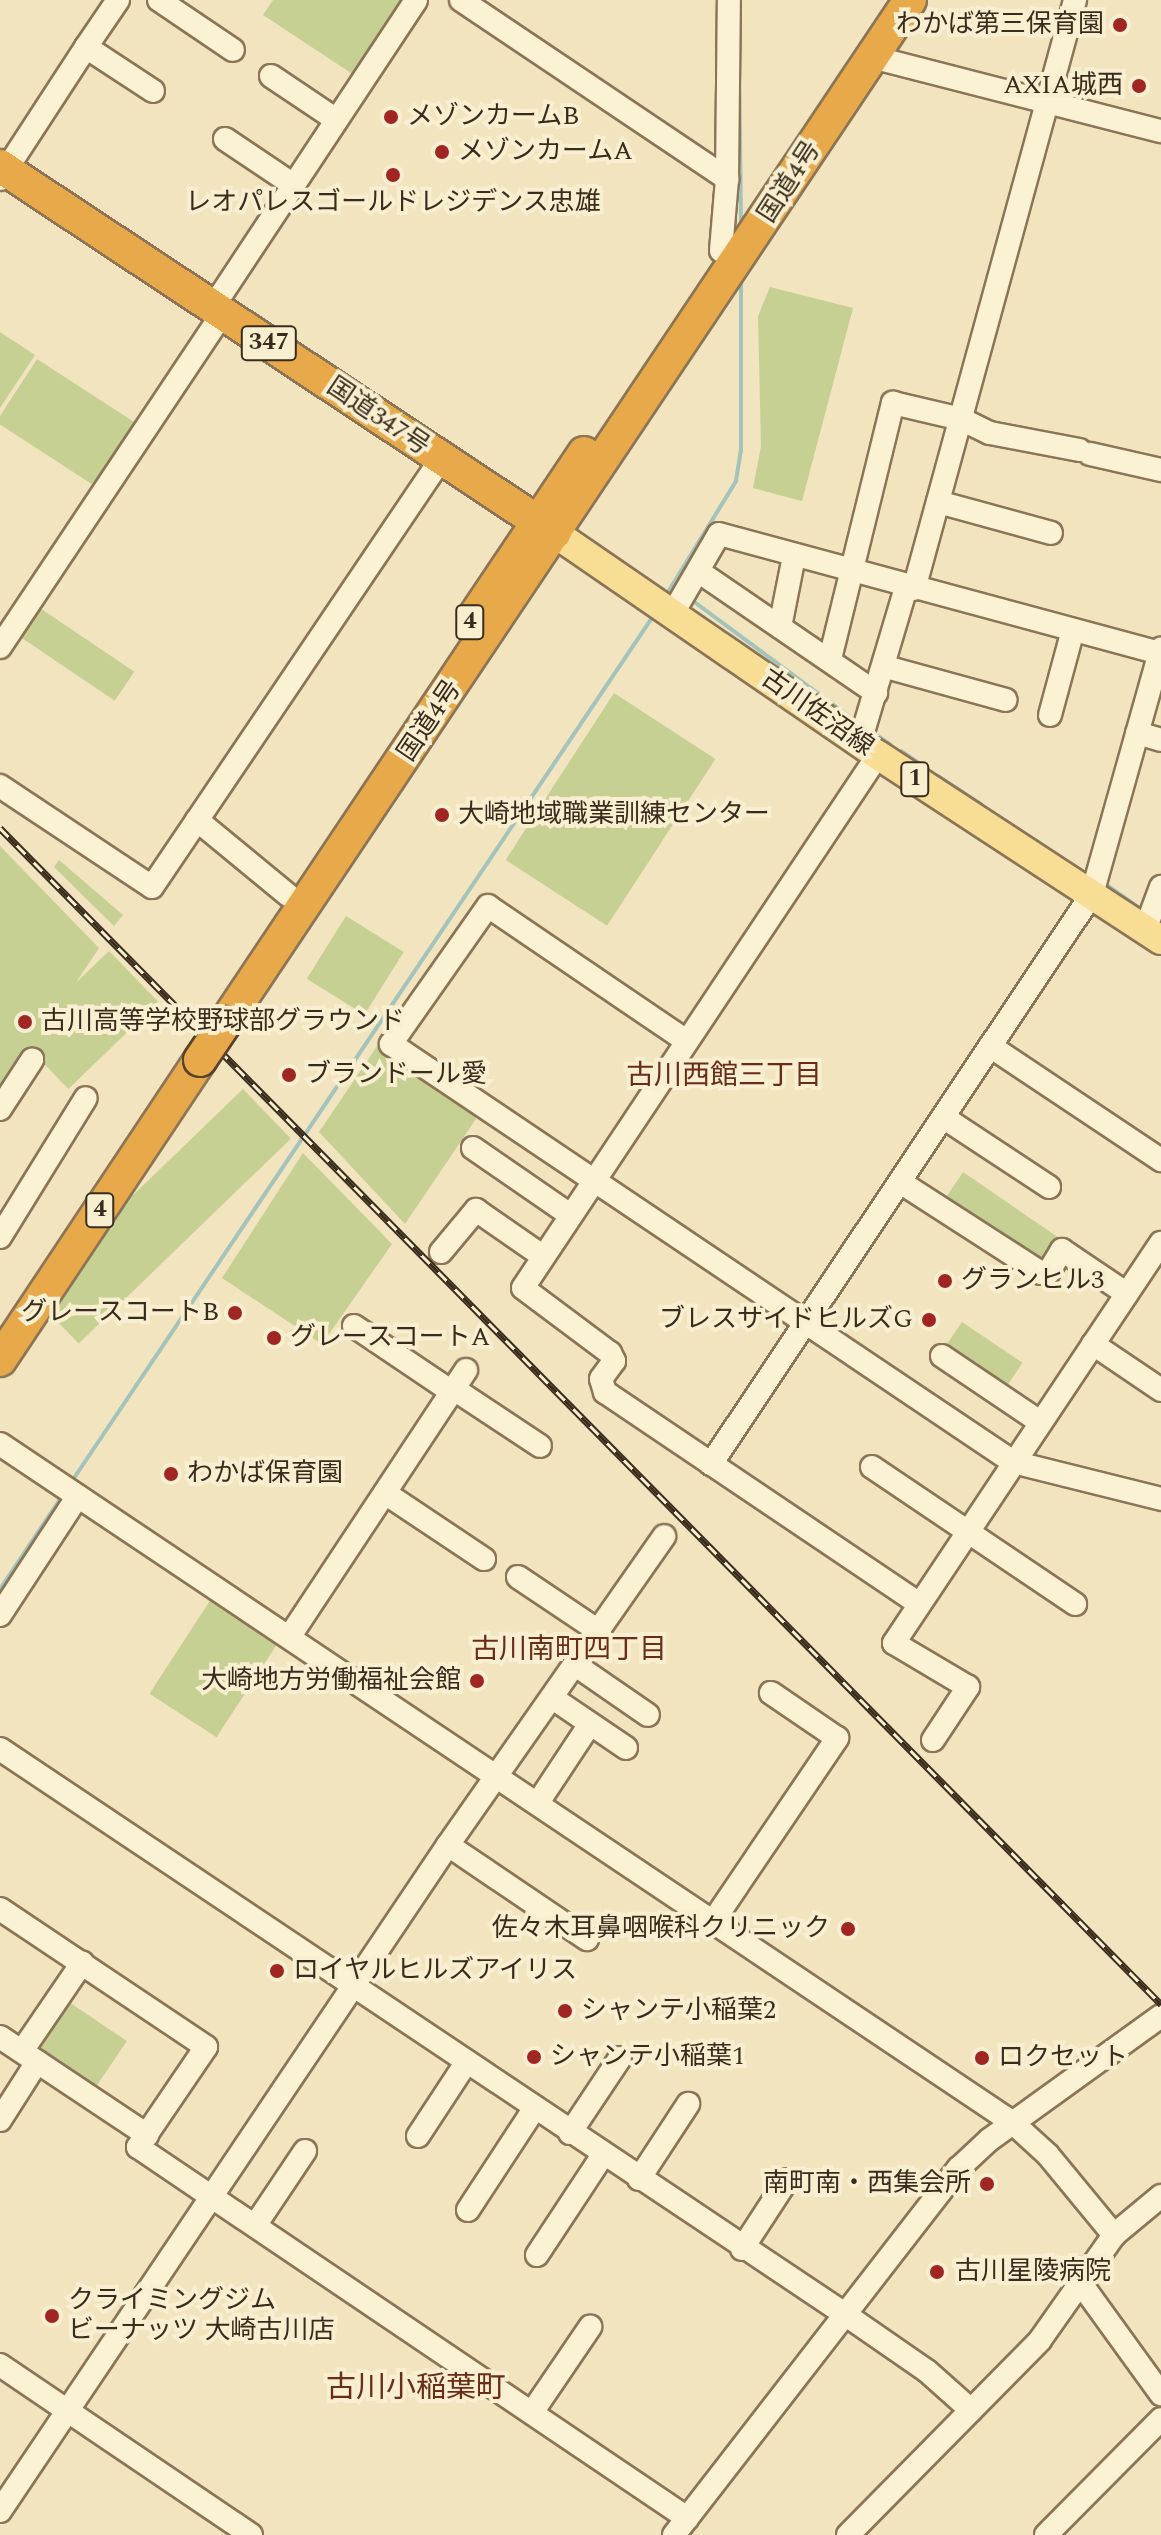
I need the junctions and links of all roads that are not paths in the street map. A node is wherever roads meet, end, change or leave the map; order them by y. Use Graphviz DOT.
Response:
graph roads {
  1 [pos="118,0"];
  2 [pos="159,0"];
  3 [pos="416,0"];
  4 [pos="461,0"];
  5 [pos="729,0"];
  6 [pos="890,0"];
  7 [pos="910,0"];
  8 [pos="1075,0"];
  9 [pos="86,47"];
  10 [pos="233,50"];
  11 [pos="872,57"];
  12 [pos="271,76"];
  13 [pos="153,91"];
  14 [pos="1048,101"];
  15 [pos="335,119"];
  16 [pos="1161,131"];
  17 [pos="225,139"];
  18 [pos="2,172"];
  19 [pos="727,179"];
  20 [pos="292,184"];
  21 [pos="736,243"];
  22 [pos="218,309"];
  23 [pos="961,419"];
  24 [pos="441,459"];
  25 [pos="1161,470"];
  26 [pos="938,502"];
  27 [pos="547,528"];
  28 [pos="1051,533"];
  29 [pos="794,556"];
  30 [pos="698,571"];
  31 [pos="848,571"];
  32 [pos="910,588"];
  33 [pos="662,605"];
  34 [pos="780,627"];
  35 [pos="1073,630"];
  36 [pos="0,647"];
  37 [pos="1161,651"];
  38 [pos="830,659"];
  39 [pos="886,667"];
  40 [pos="876,693"];
  41 [pos="1006,700"];
  42 [pos="1050,715"];
  43 [pos="1137,733"];
  44 [pos="1161,740"];
  45 [pos="869,749"];
  46 [pos="0,786"];
  47 [pos="197,820"];
  48 [pos="1161,887"];
  49 [pos="1092,894"];
  50 [pos="288,895"];
  51 [pos="1153,935"];
  52 [pos="218,1017"];
  53 [pos="685,1040"];
  54 [pos="990,1046"];
  55 [pos="194,1052"];
  56 [pos="32,1060"];
  57 [pos="86,1098"];
  58 [pos="0,1109"];
  59 [pos="943,1117"];
  60 [pos="473,1148"];
  61 [pos="1161,1160"];
  62 [pos="593,1181"];
  63 [pos="900,1182"];
  64 [pos="1049,1187"];
  65 [pos="570,1215"];
  66 [pos="0,1237"];
  67 [pos="441,1252"];
  68 [pos="1159,1252"];
  69 [pos="541,1255"];
  70 [pos="1127,1294"];
  71 [pos="806,1323"];
  72 [pos="354,1326"];
  73 [pos="0,1327"];
  74 [pos="1093,1344"];
  75 [pos="942,1356"];
  76 [pos="0,1360"];
  77 [pos="458,1383"];
  78 [pos="1161,1390"];
  79 [pos="1040,1422"];
  80 [pos="0,1444"];
  81 [pos="540,1446"];
  82 [pos="1013,1462"];
  83 [pos="711,1464"];
  84 [pos="872,1467"];
  85 [pos="71,1491"];
  86 [pos="385,1493"];
  87 [pos="1161,1499"];
  88 [pos="966,1533"];
  89 [pos="664,1536"];
  90 [pos="484,1559"];
  91 [pos="518,1577"];
  92 [pos="918,1603"];
  93 [pos="1075,1604"];
  94 [pos="0,1615"];
  95 [pos="600,1632"];
  96 [pos="290,1636"];
  97 [pos="577,1666"];
  98 [pos="771,1693"];
  99 [pos="554,1699"];
  100 [pos="648,1715"];
  101 [pos="590,1724"];
  102 [pos="933,1740"];
  103 [pos="626,1748"];
  104 [pos="0,1749"];
  105 [pos="498,1774"];
  106 [pos="539,1801"];
  107 [pos="448,1845"];
  108 [pos="0,1909"];
  109 [pos="714,1920"];
  110 [pos="587,1939"];
  111 [pos="82,1963"];
  112 [pos="354,1987"];
  113 [pos="1161,2016"];
  114 [pos="0,2037"];
  115 [pos="30,2057"];
  116 [pos="620,2058"];
  117 [pos="466,2063"];
  118 [pos="688,2104"];
  119 [pos="534,2109"];
  120 [pos="0,2120"];
  121 [pos="1013,2123"];
  122 [pos="570,2133"];
  123 [pos="147,2135"];
  124 [pos="418,2136"];
  125 [pos="305,2151"];
  126 [pos="603,2155"];
  127 [pos="639,2179"];
  128 [pos="787,2180"];
  129 [pos="212,2196"];
  130 [pos="1161,2196"];
  131 [pos="468,2210"];
  132 [pos="256,2224"];
  133 [pos="1114,2235"];
  134 [pos="742,2249"];
  135 [pos="537,2255"];
  136 [pos="1082,2285"];
  137 [pos="846,2315"];
  138 [pos="590,2327"];
  139 [pos="0,2365"];
  140 [pos="1161,2394"];
  141 [pos="971,2410"];
  142 [pos="69,2411"];
  143 [pos="533,2411"];
  144 [pos="1161,2419"];
  145 [pos="0,2511"];
  146 [pos="680,2527"];
  147 [pos="251,2535"];
  148 [pos="848,2535"];
  149 [pos="1046,2535"];
  1 -- 9 [label="street"];
  2 -- 10 [label="street"];
  3 -- 15 [label="street"];
  4 -- 19 [label="street"];
  5 -- 19 [label="street"];
  6 -- 21 [label="highway, 国道4号 / 4"];
  7 -- 11 [label="highway, 国道4号 / 4"];
  8 -- 14 [label="street"];
  9 -- 13 [label="street"];
  9 -- 18 [label="street"];
  11 -- 14 [label="street"];
  11 -- 21 [label="highway, 国道4号 / 4"];
  12 -- 15 [label="street"];
  14 -- 16 [label="street"];
  14 -- 23 [label="street"];
  15 -- 20 [label="street"];
  17 -- 20 [label="street"];
  18 -- 22 [label="highway, 国道347号 / 347"];
  19 -- 21 [label="street"];
  20 -- 22 [label="street"];
  21 -- 27 [label="highway, 国道4号 / 4"];
  22 -- 24 [label="highway, 国道347号 / 347"];
  22 -- 36 [label="street"];
  23 -- 25 [label="street"];
  23 -- 26 [label="street"];
  23 -- 31 [label="street"];
  24 -- 27 [label="highway, 国道347号 / 347"];
  24 -- 47 [label="street"];
  26 -- 28 [label="street"];
  26 -- 32 [label="street"];
  27 -- 33 [label="main road, 古川佐沼線 / 1"];
  27 -- 50 [label="highway, 国道4号 / 4"];
  27 -- 52 [label="highway, 国道4号 / 4"];
  29 -- 30 [label="street"];
  29 -- 31 [label="street"];
  29 -- 34 [label="street"];
  30 -- 33 [label="street"];
  30 -- 34 [label="street"];
  31 -- 32 [label="street"];
  31 -- 38 [label="street"];
  32 -- 35 [label="street"];
  32 -- 39 [label="street"];
  33 -- 45 [label="main road, 古川佐沼線 / 1"];
  34 -- 38 [label="street"];
  35 -- 37 [label="street"];
  35 -- 42 [label="street"];
  37 -- 43 [label="street"];
  38 -- 40 [label="street"];
  39 -- 40 [label="street"];
  39 -- 41 [label="street"];
  40 -- 45 [label="street"];
  43 -- 44 [label="street"];
  43 -- 49 [label="street"];
  45 -- 49 [label="main road, 古川佐沼線 / 1"];
  45 -- 53 [label="street"];
  46 -- 47 [label="street"];
  47 -- 50 [label="street"];
  48 -- 51 [label="street"];
  49 -- 51 [label="main road, 古川佐沼線 / 1"];
  49 -- 54 [label="street"];
  50 -- 52 [label="highway, 国道4号 / 4"];
  52 -- 55 [label="highway, 国道4号 / 4"];
  53 -- 62 [label="street"];
  53 -- 62 [label="street"];
  54 -- 59 [label="street"];
  54 -- 61 [label="street"];
  55 -- 73 [label="highway, 国道4号 / 4"];
  55 -- 76 [label="highway, 国道4号 / 4"];
  56 -- 58 [label="street"];
  57 -- 66 [label="street"];
  59 -- 63 [label="street"];
  59 -- 64 [label="street"];
  60 -- 65 [label="street"];
  62 -- 65 [label="street"];
  62 -- 71 [label="street"];
  63 -- 70 [label="street"];
  63 -- 71 [label="street"];
  65 -- 69 [label="street"];
  67 -- 69 [label="street"];
  68 -- 70 [label="street"];
  69 -- 83 [label="street"];
  70 -- 74 [label="street"];
  71 -- 82 [label="street"];
  71 -- 83 [label="street"];
  72 -- 77 [label="street"];
  74 -- 78 [label="street"];
  74 -- 79 [label="street"];
  75 -- 79 [label="street"];
  77 -- 81 [label="street"];
  77 -- 86 [label="street"];
  79 -- 82 [label="street"];
  80 -- 85 [label="street"];
  82 -- 87 [label="street"];
  82 -- 88 [label="street"];
  83 -- 92 [label="street"];
  84 -- 88 [label="street"];
  85 -- 94 [label="street"];
  85 -- 96 [label="street"];
  86 -- 90 [label="street"];
  86 -- 96 [label="street"];
  88 -- 92 [label="street"];
  88 -- 93 [label="street"];
  89 -- 95 [label="street"];
  91 -- 95 [label="street"];
  92 -- 102 [label="street"];
  95 -- 97 [label="street"];
  96 -- 105 [label="street"];
  97 -- 99 [label="street"];
  97 -- 100 [label="street"];
  98 -- 109 [label="street"];
  99 -- 101 [label="street"];
  99 -- 105 [label="street"];
  101 -- 103 [label="street"];
  101 -- 106 [label="street"];
  104 -- 112 [label="street"];
  105 -- 106 [label="street"];
  105 -- 107 [label="street"];
  106 -- 109 [label="street"];
  107 -- 110 [label="street"];
  107 -- 112 [label="street"];
  108 -- 111 [label="street"];
  109 -- 121 [label="street"];
  111 -- 115 [label="street"];
  111 -- 123 [label="street"];
  112 -- 117 [label="street"];
  112 -- 129 [label="street"];
  113 -- 121 [label="street"];
  114 -- 115 [label="street"];
  115 -- 120 [label="street"];
  115 -- 123 [label="street"];
  116 -- 122 [label="street"];
  117 -- 119 [label="street"];
  117 -- 124 [label="street"];
  118 -- 127 [label="street"];
  119 -- 122 [label="street"];
  119 -- 131 [label="street"];
  121 -- 133 [label="street"];
  121 -- 137 [label="street"];
  122 -- 126 [label="street"];
  123 -- 129 [label="street"];
  125 -- 132 [label="street"];
  126 -- 127 [label="street"];
  126 -- 135 [label="street"];
  127 -- 134 [label="street"];
  128 -- 134 [label="street"];
  129 -- 132 [label="street"];
  129 -- 142 [label="street"];
  130 -- 133 [label="street"];
  132 -- 143 [label="street"];
  133 -- 136 [label="street"];
  134 -- 137 [label="street"];
  136 -- 140 [label="street"];
  136 -- 141 [label="street"];
  137 -- 141 [label="street"];
  137 -- 146 [label="street"];
  138 -- 143 [label="street"];
  139 -- 142 [label="street"];
  141 -- 148 [label="street"];
  142 -- 145 [label="street"];
  142 -- 147 [label="street"];
  143 -- 146 [label="street"];
  144 -- 149 [label="street"];
}
